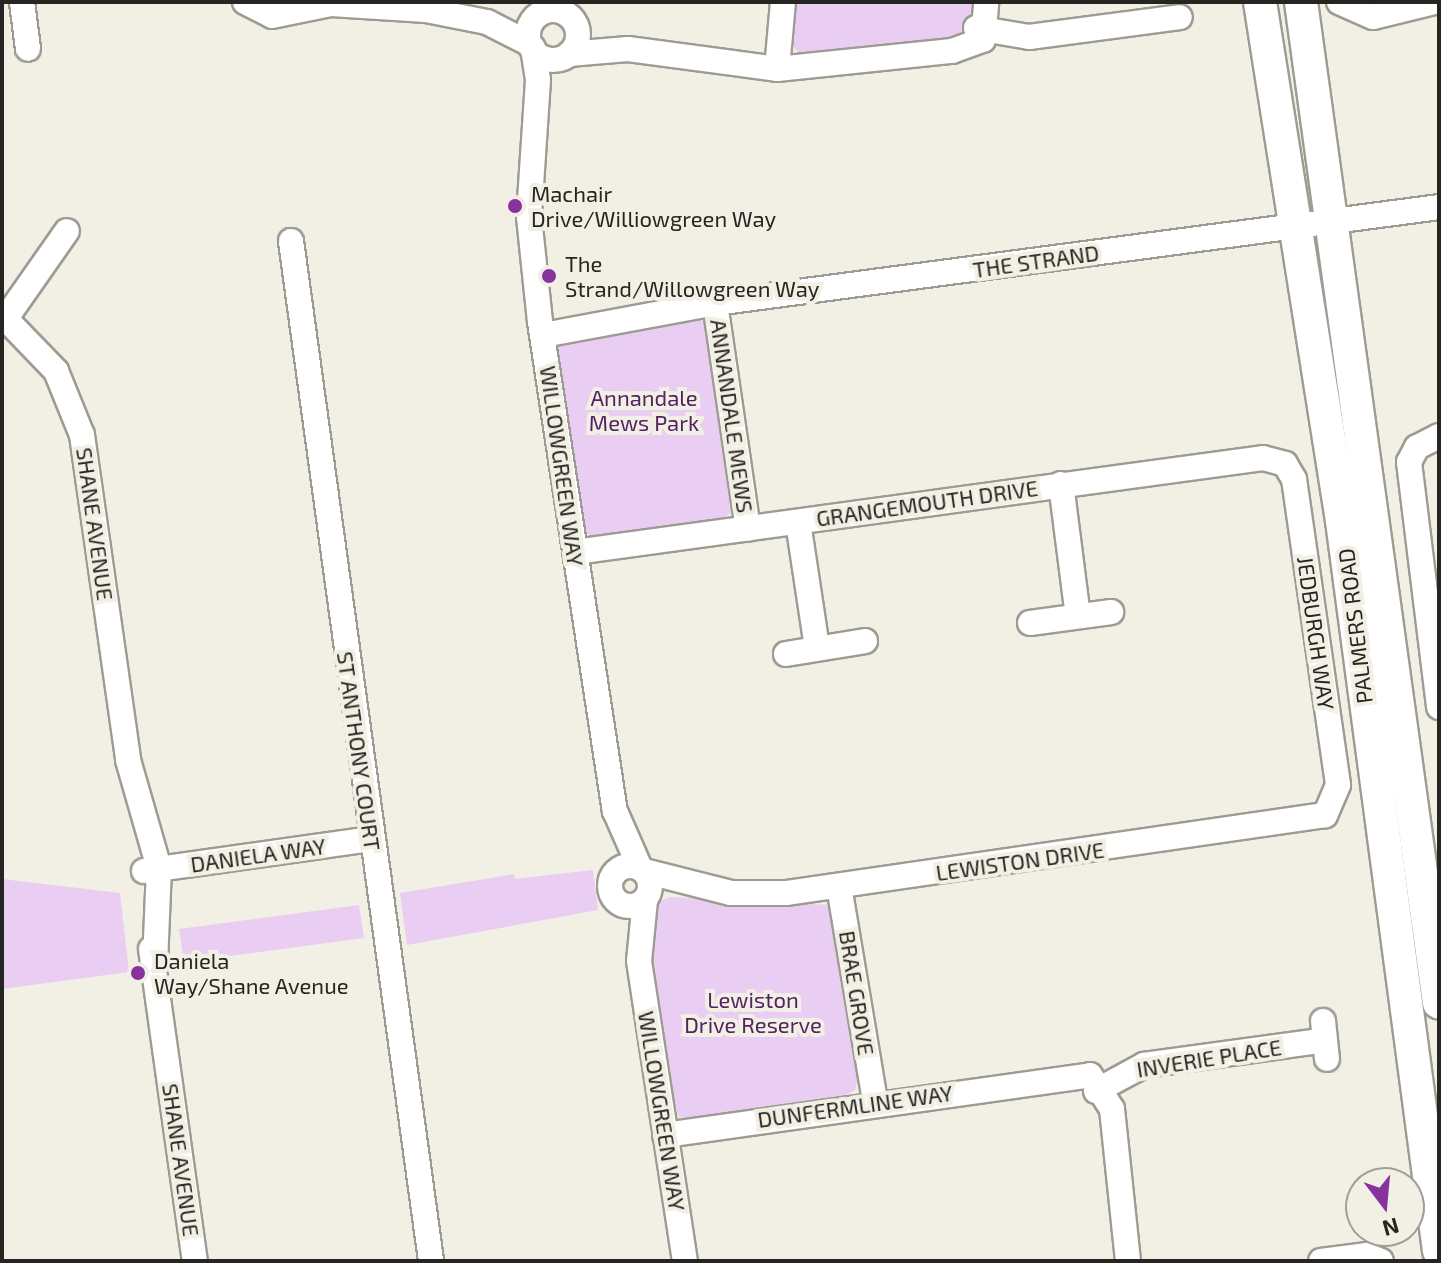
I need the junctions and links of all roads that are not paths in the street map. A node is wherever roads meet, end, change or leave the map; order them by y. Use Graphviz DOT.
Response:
graph roads {
  1 [pos="22,2"];
  2 [pos="783,2"];
  3 [pos="979,2"];
  4 [pos="986,2"];
  5 [pos="1260,2"];
  6 [pos="1301,2"];
  7 [pos="1339,2"];
  8 [pos="1358,2"];
  9 [pos="1434,2"];
  10 [pos="252,3"];
  11 [pos="1406,6"];
  12 [pos="541,11"];
  13 [pos="573,15"];
  14 [pos="1183,17"];
  15 [pos="487,22"];
  16 [pos="981,30"];
  17 [pos="531,46"];
  18 [pos="28,49"];
  19 [pos="628,49"];
  20 [pos="568,54"];
  21 [pos="777,69"];
  22 [pos="537,120"];
  23 [pos="1439,207"];
  24 [pos="1330,221"];
  25 [pos="1292,227"];
  26 [pos="67,231"];
  27 [pos="291,241"];
  28 [pos="715,303"];
  29 [pos="4,316"];
  30 [pos="542,329"];
  31 [pos="1439,424"];
  32 [pos="1439,436"];
  33 [pos="1279,461"];
  34 [pos="1061,484"];
  35 [pos="1412,514"];
  36 [pos="798,522"];
  37 [pos="748,529"];
  38 [pos="575,552"];
  39 [pos="1111,612"];
  40 [pos="1078,616"];
  41 [pos="1030,623"];
  42 [pos="865,641"];
  43 [pos="817,648"];
  44 [pos="786,654"];
  45 [pos="1439,707"];
  46 [pos="1331,809"];
  47 [pos="615,811"];
  48 [pos="371,839"];
  49 [pos="152,869"];
  50 [pos="642,870"];
  51 [pos="839,886"];
  52 [pos="612,889"];
  53 [pos="706,889"];
  54 [pos="646,898"];
  55 [pos="639,961"];
  56 [pos="1439,1003"];
  57 [pos="1324,1040"];
  58 [pos="1099,1088"];
  59 [pos="875,1101"];
  60 [pos="665,1135"];
  61 [pos="1439,1251"];
  62 [pos="195,1261"];
  63 [pos="431,1261"];
  64 [pos="685,1261"];
  65 [pos="1128,1261"];
  66 [pos="1321,1261"];
  67 [pos="1381,1261"];
  1 -- 18 [label="street"];
  2 -- 21 [label="street"];
  3 -- 16 [label="street"];
  4 -- 16 [label="street"];
  5 -- 25 [label="main road, PALMERS ROAD"];
  6 -- 24 [label="main road, PALMERS ROAD"];
  7 -- 11 [label="street"];
  8 -- 11 [label="street"];
  9 -- 11 [label="street"];
  10 -- 15 [label="street"];
  12 -- 13 [label="street"];
  12 -- 15 [label="street"];
  12 -- 17 [label="street, WILLOWGREEN WAY"];
  13 -- 19 [label="street"];
  13 -- 20 [label="street, WILLOWGREEN WAY"];
  14 -- 16 [label="street"];
  15 -- 17 [label="street"];
  16 -- 21 [label="street"];
  17 -- 20 [label="street"];
  17 -- 22 [label="street, WILLOWGREEN WAY"];
  19 -- 20 [label="street"];
  19 -- 21 [label="street"];
  20 -- 22 [label="street, WILLOWGREEN WAY"];
  22 -- 30 [label="street, WILLOWGREEN WAY"];
  23 -- 24 [label="street, THE STRAND"];
  24 -- 25 [label="street, THE STRAND"];
  24 -- 56 [label="main road, PALMERS ROAD"];
  25 -- 28 [label="street, THE STRAND"];
  25 -- 61 [label="main road, PALMERS ROAD"];
  26 -- 29 [label="street"];
  27 -- 48 [label="street, ST ANTHONY COURT"];
  28 -- 30 [label="street, THE STRAND"];
  28 -- 37 [label="street, ANNANDALE MEWS"];
  29 -- 49 [label="street, SHANE AVENUE"];
  30 -- 38 [label="street, WILLOWGREEN WAY"];
  31 -- 35 [label="street"];
  32 -- 35 [label="street"];
  33 -- 34 [label="street, GRANGEMOUTH DRIVE"];
  33 -- 46 [label="street, JEDBURGH WAY"];
  34 -- 36 [label="street, GRANGEMOUTH DRIVE"];
  34 -- 40 [label="street"];
  35 -- 45 [label="street"];
  36 -- 37 [label="street, GRANGEMOUTH DRIVE"];
  36 -- 43 [label="street"];
  37 -- 38 [label="street, GRANGEMOUTH DRIVE"];
  38 -- 47 [label="street, WILLOWGREEN WAY"];
  39 -- 40 [label="street"];
  40 -- 41 [label="street"];
  42 -- 43 [label="street"];
  43 -- 44 [label="street"];
  46 -- 51 [label="street, LEWISTON DRIVE"];
  47 -- 50 [label="street, WILLOWGREEN WAY"];
  47 -- 52 [label="street, WILLOWGREEN WAY"];
  48 -- 49 [label="street, DANIELA WAY"];
  48 -- 63 [label="street, ST ANTHONY COURT"];
  49 -- 62 [label="street, SHANE AVENUE"];
  50 -- 52 [label="street"];
  50 -- 53 [label="street, LEWISTON DRIVE"];
  50 -- 54 [label="street, WILLOWGREEN WAY"];
  51 -- 53 [label="street, LEWISTON DRIVE"];
  51 -- 59 [label="street, BRAE GROVE"];
  52 -- 54 [label="street, LEWISTON DRIVE"];
  52 -- 55 [label="street, WILLOWGREEN WAY"];
  53 -- 54 [label="street, LEWISTON DRIVE"];
  54 -- 55 [label="street, WILLOWGREEN WAY"];
  55 -- 60 [label="street, WILLOWGREEN WAY"];
  57 -- 58 [label="street, INVERIE PLACE"];
  58 -- 59 [label="street, DUNFERMLINE WAY"];
  58 -- 65 [label="street"];
  59 -- 60 [label="street, DUNFERMLINE WAY"];
  60 -- 64 [label="street, WILLOWGREEN WAY"];
  66 -- 67 [label="street"];
}
